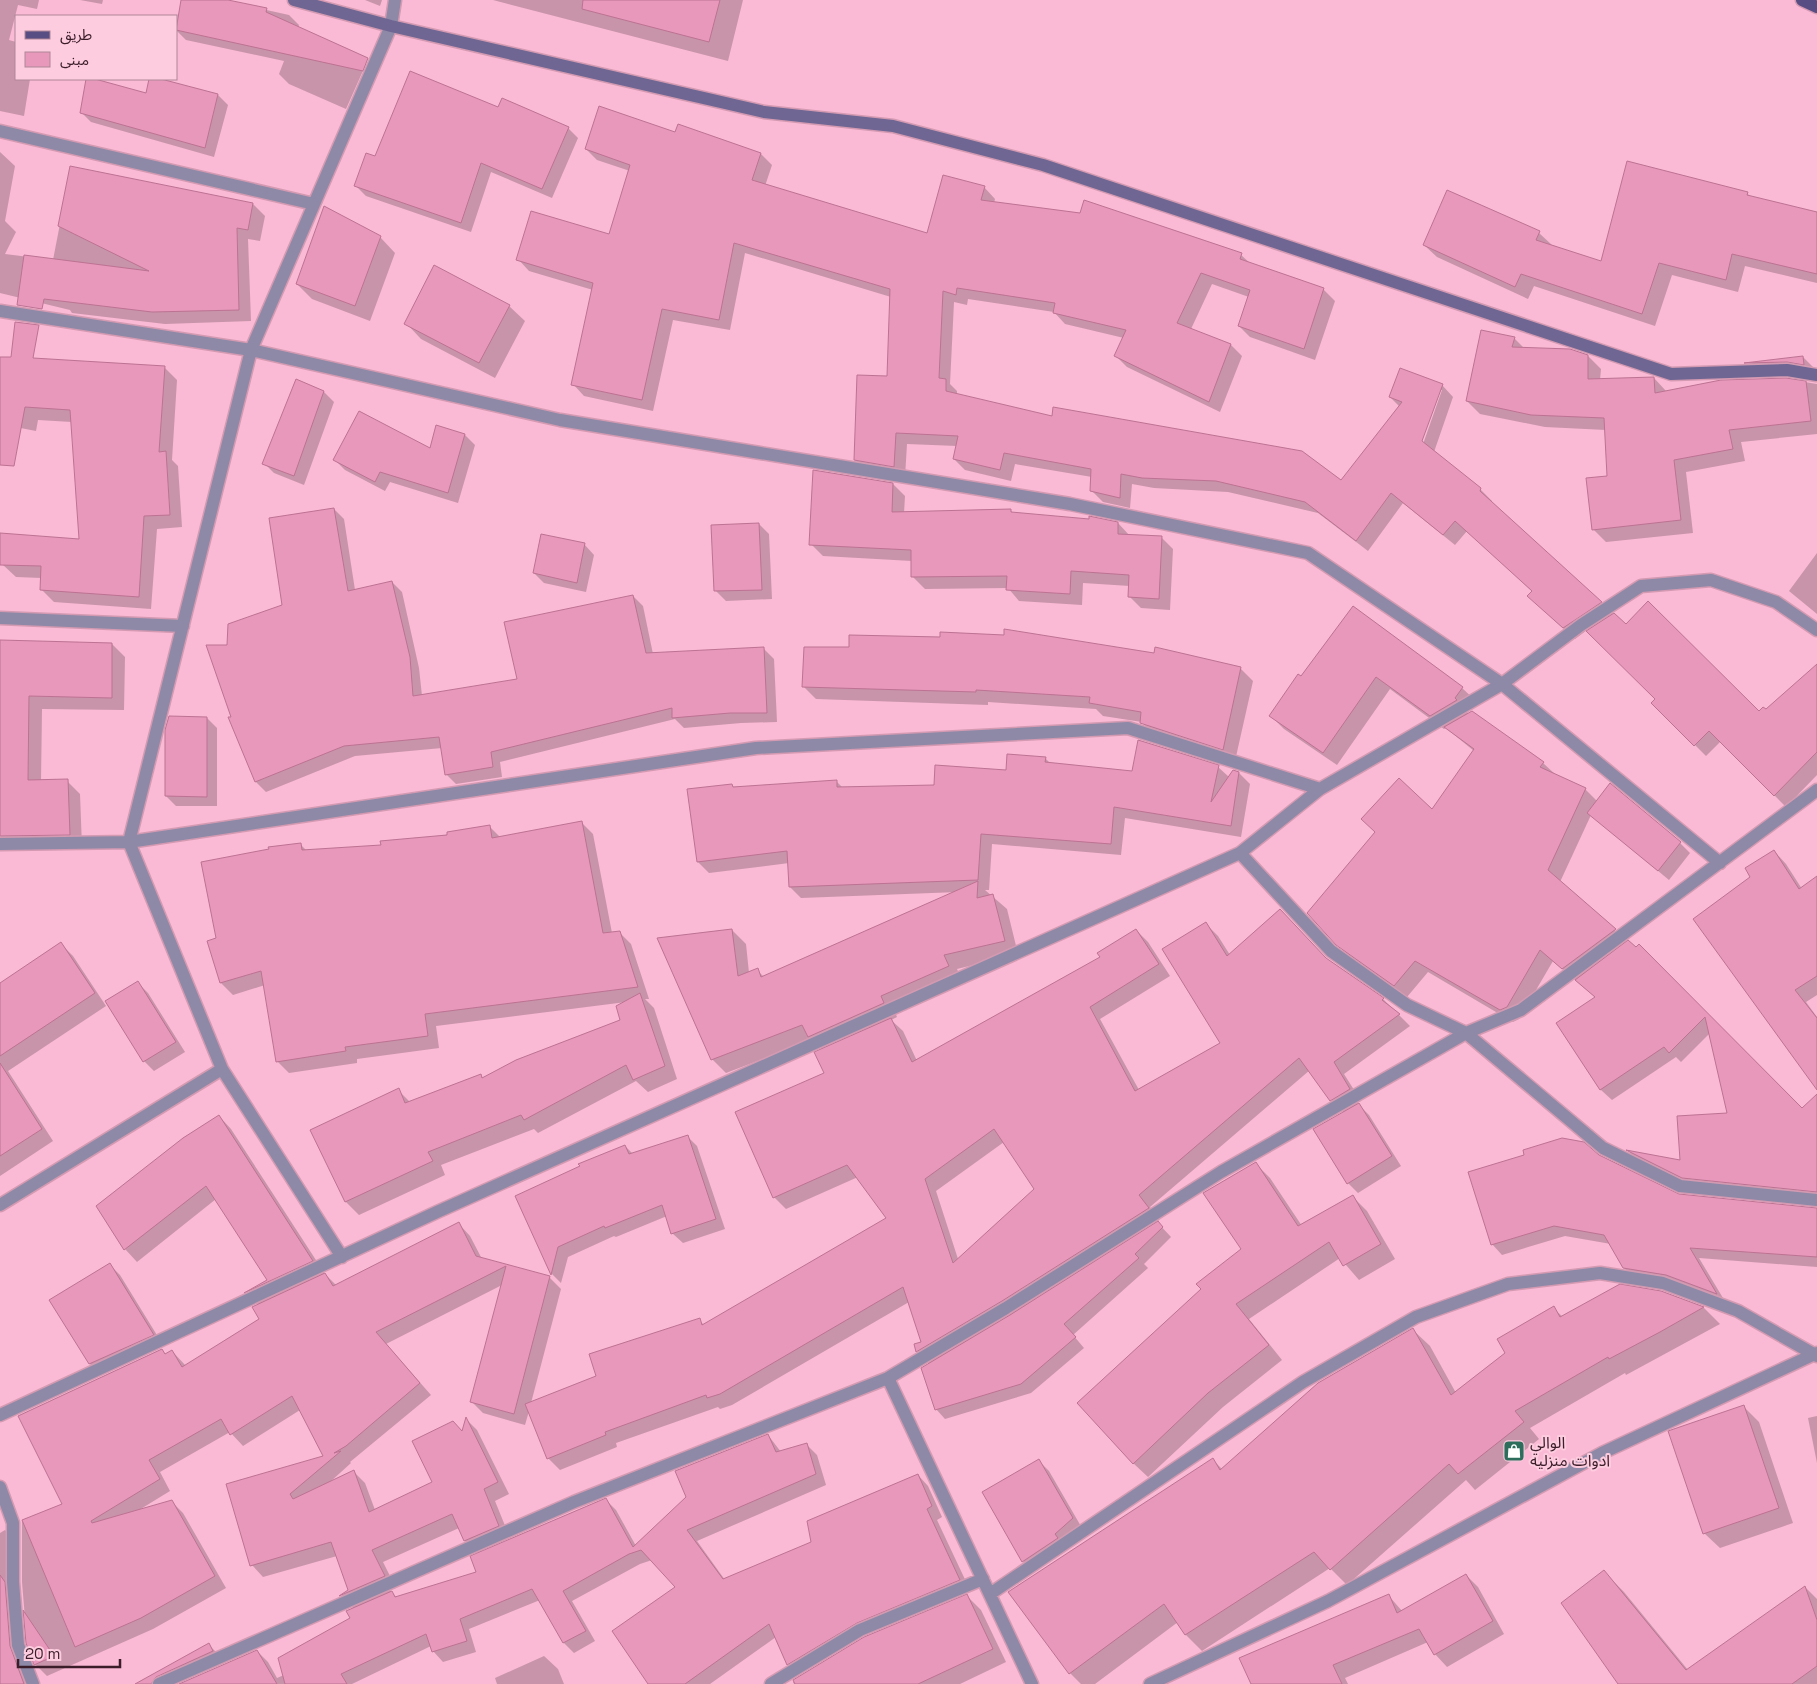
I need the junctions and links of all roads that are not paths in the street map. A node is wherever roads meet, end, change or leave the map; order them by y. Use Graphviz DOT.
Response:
graph roads {
  1 [pos="294,0"];
  2 [pos="395,0"];
  3 [pos="1802,0"];
  4 [pos="1817,7"];
  5 [pos="391,26"];
  6 [pos="0,130"];
  7 [pos="314,204"];
  8 [pos="0,311"];
  9 [pos="251,350"];
  10 [pos="1817,375"];
  11 [pos="0,618"];
  12 [pos="183,626"];
  13 [pos="1817,630"];
  14 [pos="1502,684"];
  15 [pos="1320,789"];
  16 [pos="1817,790"];
  17 [pos="129,842"];
  18 [pos="0,844"];
  19 [pos="1240,853"];
  20 [pos="1720,863"];
  21 [pos="1466,1033"];
  22 [pos="222,1069"];
  23 [pos="1817,1200"];
  24 [pos="0,1205"];
  25 [pos="342,1257"];
  26 [pos="1816,1354"];
  27 [pos="888,1378"];
  28 [pos="0,1415"];
  29 [pos="0,1486"];
  30 [pos="983,1579"];
  31 [pos="990,1594"];
  32 [pos="33,1684"];
  33 [pos="159,1684"];
  34 [pos="771,1684"];
  35 [pos="1032,1684"];
  36 [pos="1150,1684"];
  1 -- 5 [label="street"];
  2 -- 5 [label="street"];
  3 -- 4 [label="main road"];
  5 -- 7 [label="street"];
  5 -- 10 [label="street"];
  6 -- 7 [label="street"];
  7 -- 9 [label="street"];
  8 -- 9 [label="street"];
  9 -- 12 [label="street"];
  9 -- 14 [label="street"];
  11 -- 12 [label="street"];
  12 -- 17 [label="street"];
  13 -- 14 [label="street"];
  14 -- 15 [label="street"];
  14 -- 20 [label="street"];
  15 -- 17 [label="street"];
  15 -- 19 [label="street"];
  16 -- 20 [label="street"];
  17 -- 18 [label="street"];
  17 -- 22 [label="street"];
  19 -- 21 [label="street"];
  19 -- 25 [label="street"];
  20 -- 21 [label="street"];
  21 -- 23 [label="street"];
  21 -- 27 [label="street"];
  22 -- 24 [label="street"];
  22 -- 25 [label="street"];
  25 -- 28 [label="street"];
  26 -- 31 [label="street"];
  26 -- 36 [label="street"];
  27 -- 30 [label="street"];
  27 -- 33 [label="street"];
  29 -- 32 [label="street"];
  30 -- 31 [label="street"];
  30 -- 34 [label="street"];
  31 -- 35 [label="street"];
}
